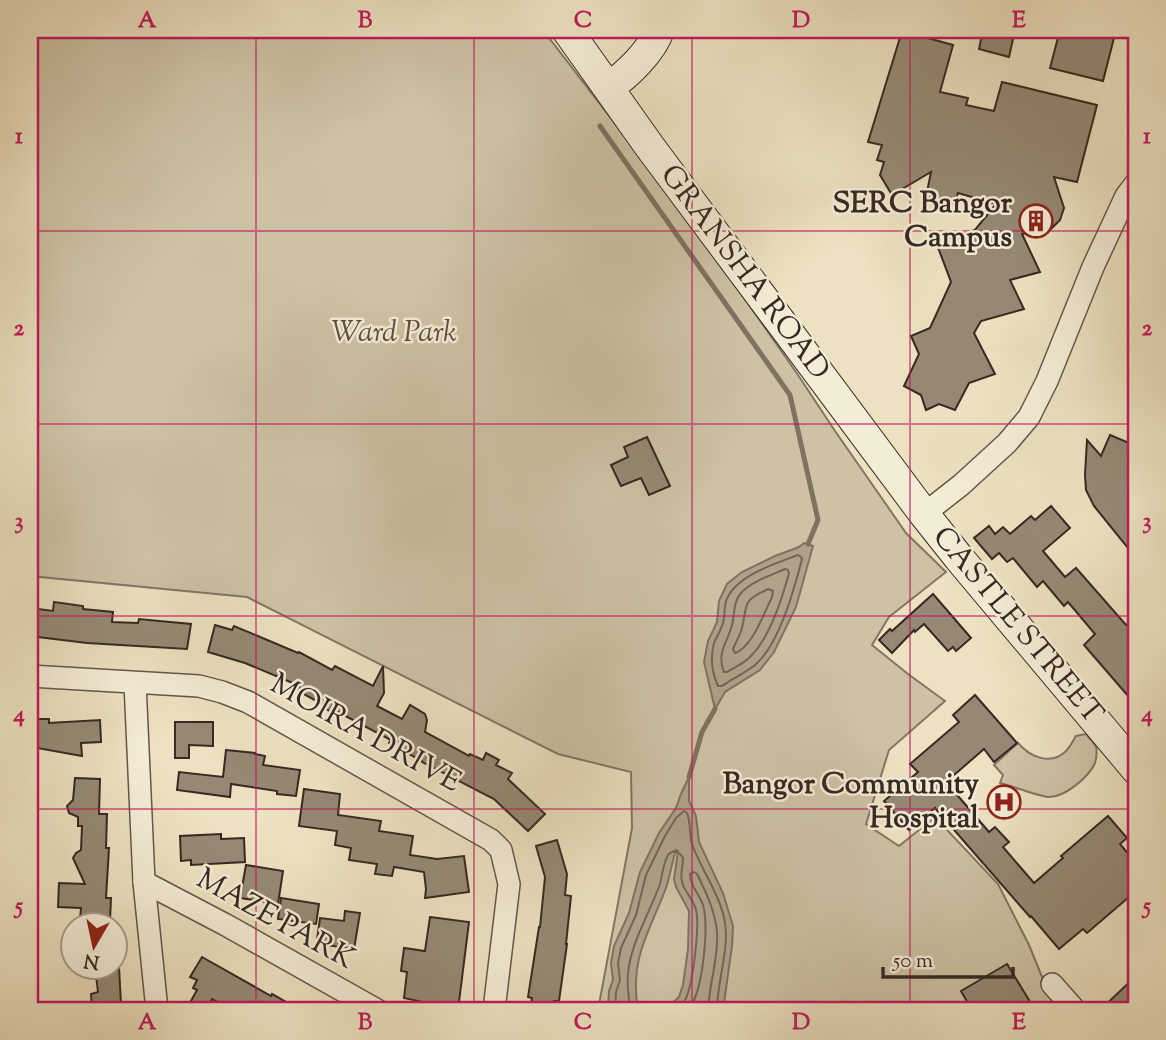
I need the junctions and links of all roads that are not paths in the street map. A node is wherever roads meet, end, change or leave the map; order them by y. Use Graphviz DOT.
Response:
graph roads {
  1 [pos="567,30"];
  2 [pos="659,30"];
  3 [pos="609,87"];
  4 [pos="1136,183"];
  5 [pos="924,514"];
  6 [pos="30,676"];
  7 [pos="135,683"];
  8 [pos="1136,769"];
  9 [pos="144,882"];
  10 [pos="1052,984"];
  11 [pos="156,1010"];
  12 [pos="377,1010"];
  13 [pos="494,1010"];
  14 [pos="1074,1010"];
  1 -- 3 [label="street, GRANSHA ROAD"];
  2 -- 3 [label="street"];
  3 -- 5 [label="street, GRANSHA ROAD"];
  4 -- 5 [label="street"];
  5 -- 8 [label="street, CASTLE STREET"];
  6 -- 7 [label="street, MOIRA DRIVE"];
  7 -- 9 [label="street"];
  7 -- 13 [label="street, MOIRA DRIVE"];
  9 -- 11 [label="street"];
  9 -- 12 [label="street, MAZE PARK"];
  10 -- 14 [label="street"];
}
